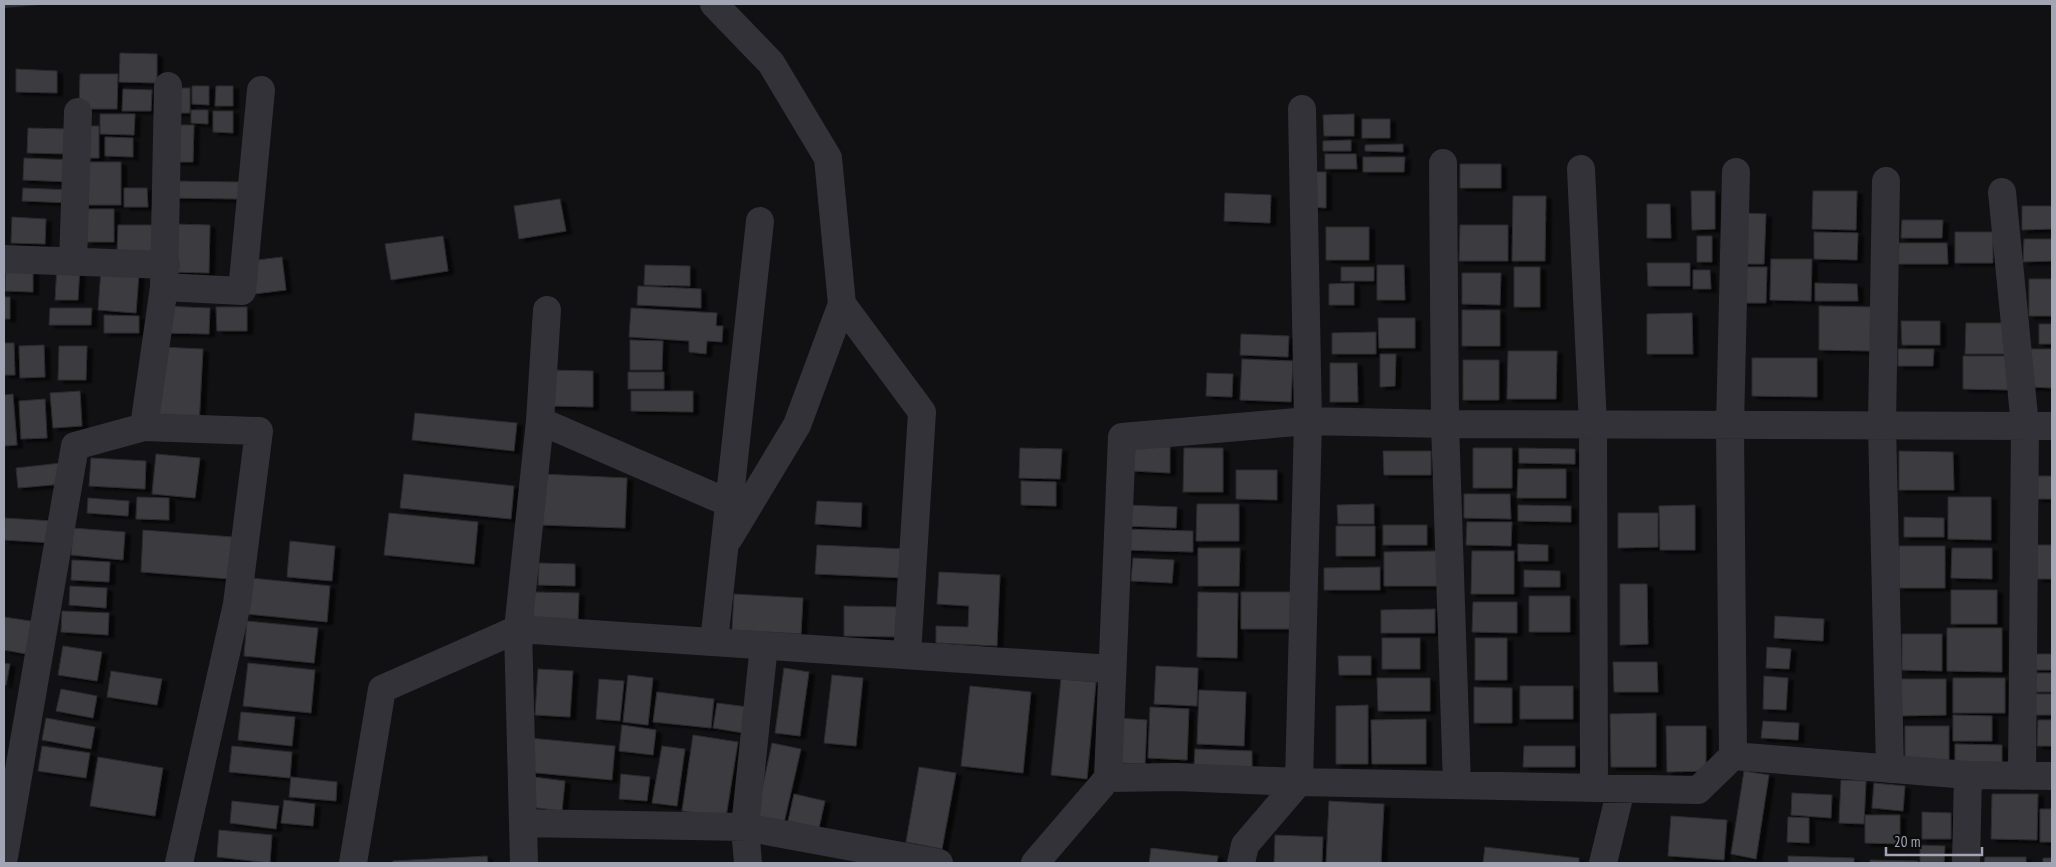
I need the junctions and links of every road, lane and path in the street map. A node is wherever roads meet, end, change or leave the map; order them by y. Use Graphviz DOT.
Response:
graph roads {
  1 [pos="714,4"];
  2 [pos="168,86"];
  3 [pos="261,90"];
  4 [pos="1302,109"];
  5 [pos="78,112"];
  6 [pos="1443,163"];
  7 [pos="1580,168"];
  8 [pos="1736,172"];
  9 [pos="1886,181"];
  10 [pos="2002,192"];
  11 [pos="760,221"];
  12 [pos="4,259"];
  13 [pos="73,262"];
  14 [pos="165,276"];
  15 [pos="842,304"];
  16 [pos="547,310"];
  17 [pos="540,421"];
  18 [pos="1308,421"];
  19 [pos="1445,424"];
  20 [pos="1593,425"];
  21 [pos="1882,425"];
  22 [pos="1730,426"];
  23 [pos="2025,426"];
  24 [pos="2052,426"];
  25 [pos="144,427"];
  26 [pos="729,503"];
  27 [pos="724,545"];
  28 [pos="518,629"];
  29 [pos="714,642"];
  30 [pos="764,645"];
  31 [pos="907,655"];
  32 [pos="1112,669"];
  33 [pos="1733,756"];
  34 [pos="1890,769"];
  35 [pos="1968,775"];
  36 [pos="2022,776"];
  37 [pos="2052,776"];
  38 [pos="1108,778"];
  39 [pos="1299,782"];
  40 [pos="1457,785"];
  41 [pos="1594,788"];
  42 [pos="1621,788"];
  43 [pos="523,823"];
  44 [pos="745,827"];
  45 [pos="4,857"];
  46 [pos="179,863"];
  47 [pos="353,863"];
  48 [pos="524,863"];
  49 [pos="748,863"];
  50 [pos="939,863"];
  51 [pos="1035,863"];
  52 [pos="1241,863"];
  53 [pos="1603,863"];
  54 [pos="1966,863"];
  1 -- 15 [label="street"];
  2 -- 14 [label="street"];
  3 -- 14 [label="street"];
  4 -- 18 [label="street"];
  5 -- 13 [label="street"];
  6 -- 19 [label="street"];
  7 -- 20 [label="street"];
  8 -- 22 [label="street"];
  9 -- 21 [label="street"];
  10 -- 23 [label="street"];
  11 -- 26 [label="street"];
  12 -- 13 [label="street"];
  13 -- 14 [label="street"];
  14 -- 25 [label="street"];
  15 -- 27 [label="street"];
  15 -- 31 [label="street"];
  16 -- 17 [label="street"];
  17 -- 26 [label="street"];
  17 -- 28 [label="street"];
  18 -- 19 [label="street"];
  18 -- 32 [label="street"];
  18 -- 39 [label="street"];
  19 -- 20 [label="street"];
  19 -- 40 [label="street"];
  20 -- 22 [label="street"];
  20 -- 41 [label="street"];
  21 -- 22 [label="street"];
  21 -- 23 [label="street"];
  21 -- 34 [label="street"];
  22 -- 33 [label="street"];
  23 -- 24 [label="street"];
  23 -- 36 [label="street"];
  25 -- 45 [label="street"];
  25 -- 46 [label="street"];
  26 -- 27 [label="street"];
  27 -- 29 [label="street"];
  28 -- 29 [label="street"];
  28 -- 43 [label="street"];
  28 -- 47 [label="street"];
  29 -- 30 [label="street"];
  30 -- 31 [label="street"];
  30 -- 44 [label="street"];
  31 -- 32 [label="street"];
  32 -- 38 [label="street"];
  33 -- 34 [label="street"];
  33 -- 42 [label="street"];
  34 -- 35 [label="street"];
  35 -- 36 [label="street"];
  35 -- 54 [label="street"];
  36 -- 37 [label="street"];
  38 -- 39 [label="street"];
  38 -- 51 [label="street"];
  39 -- 40 [label="street"];
  39 -- 52 [label="street"];
  40 -- 41 [label="street"];
  41 -- 42 [label="street"];
  42 -- 53 [label="street"];
  43 -- 44 [label="street"];
  43 -- 48 [label="street"];
  44 -- 49 [label="street"];
  44 -- 50 [label="street"];
}
